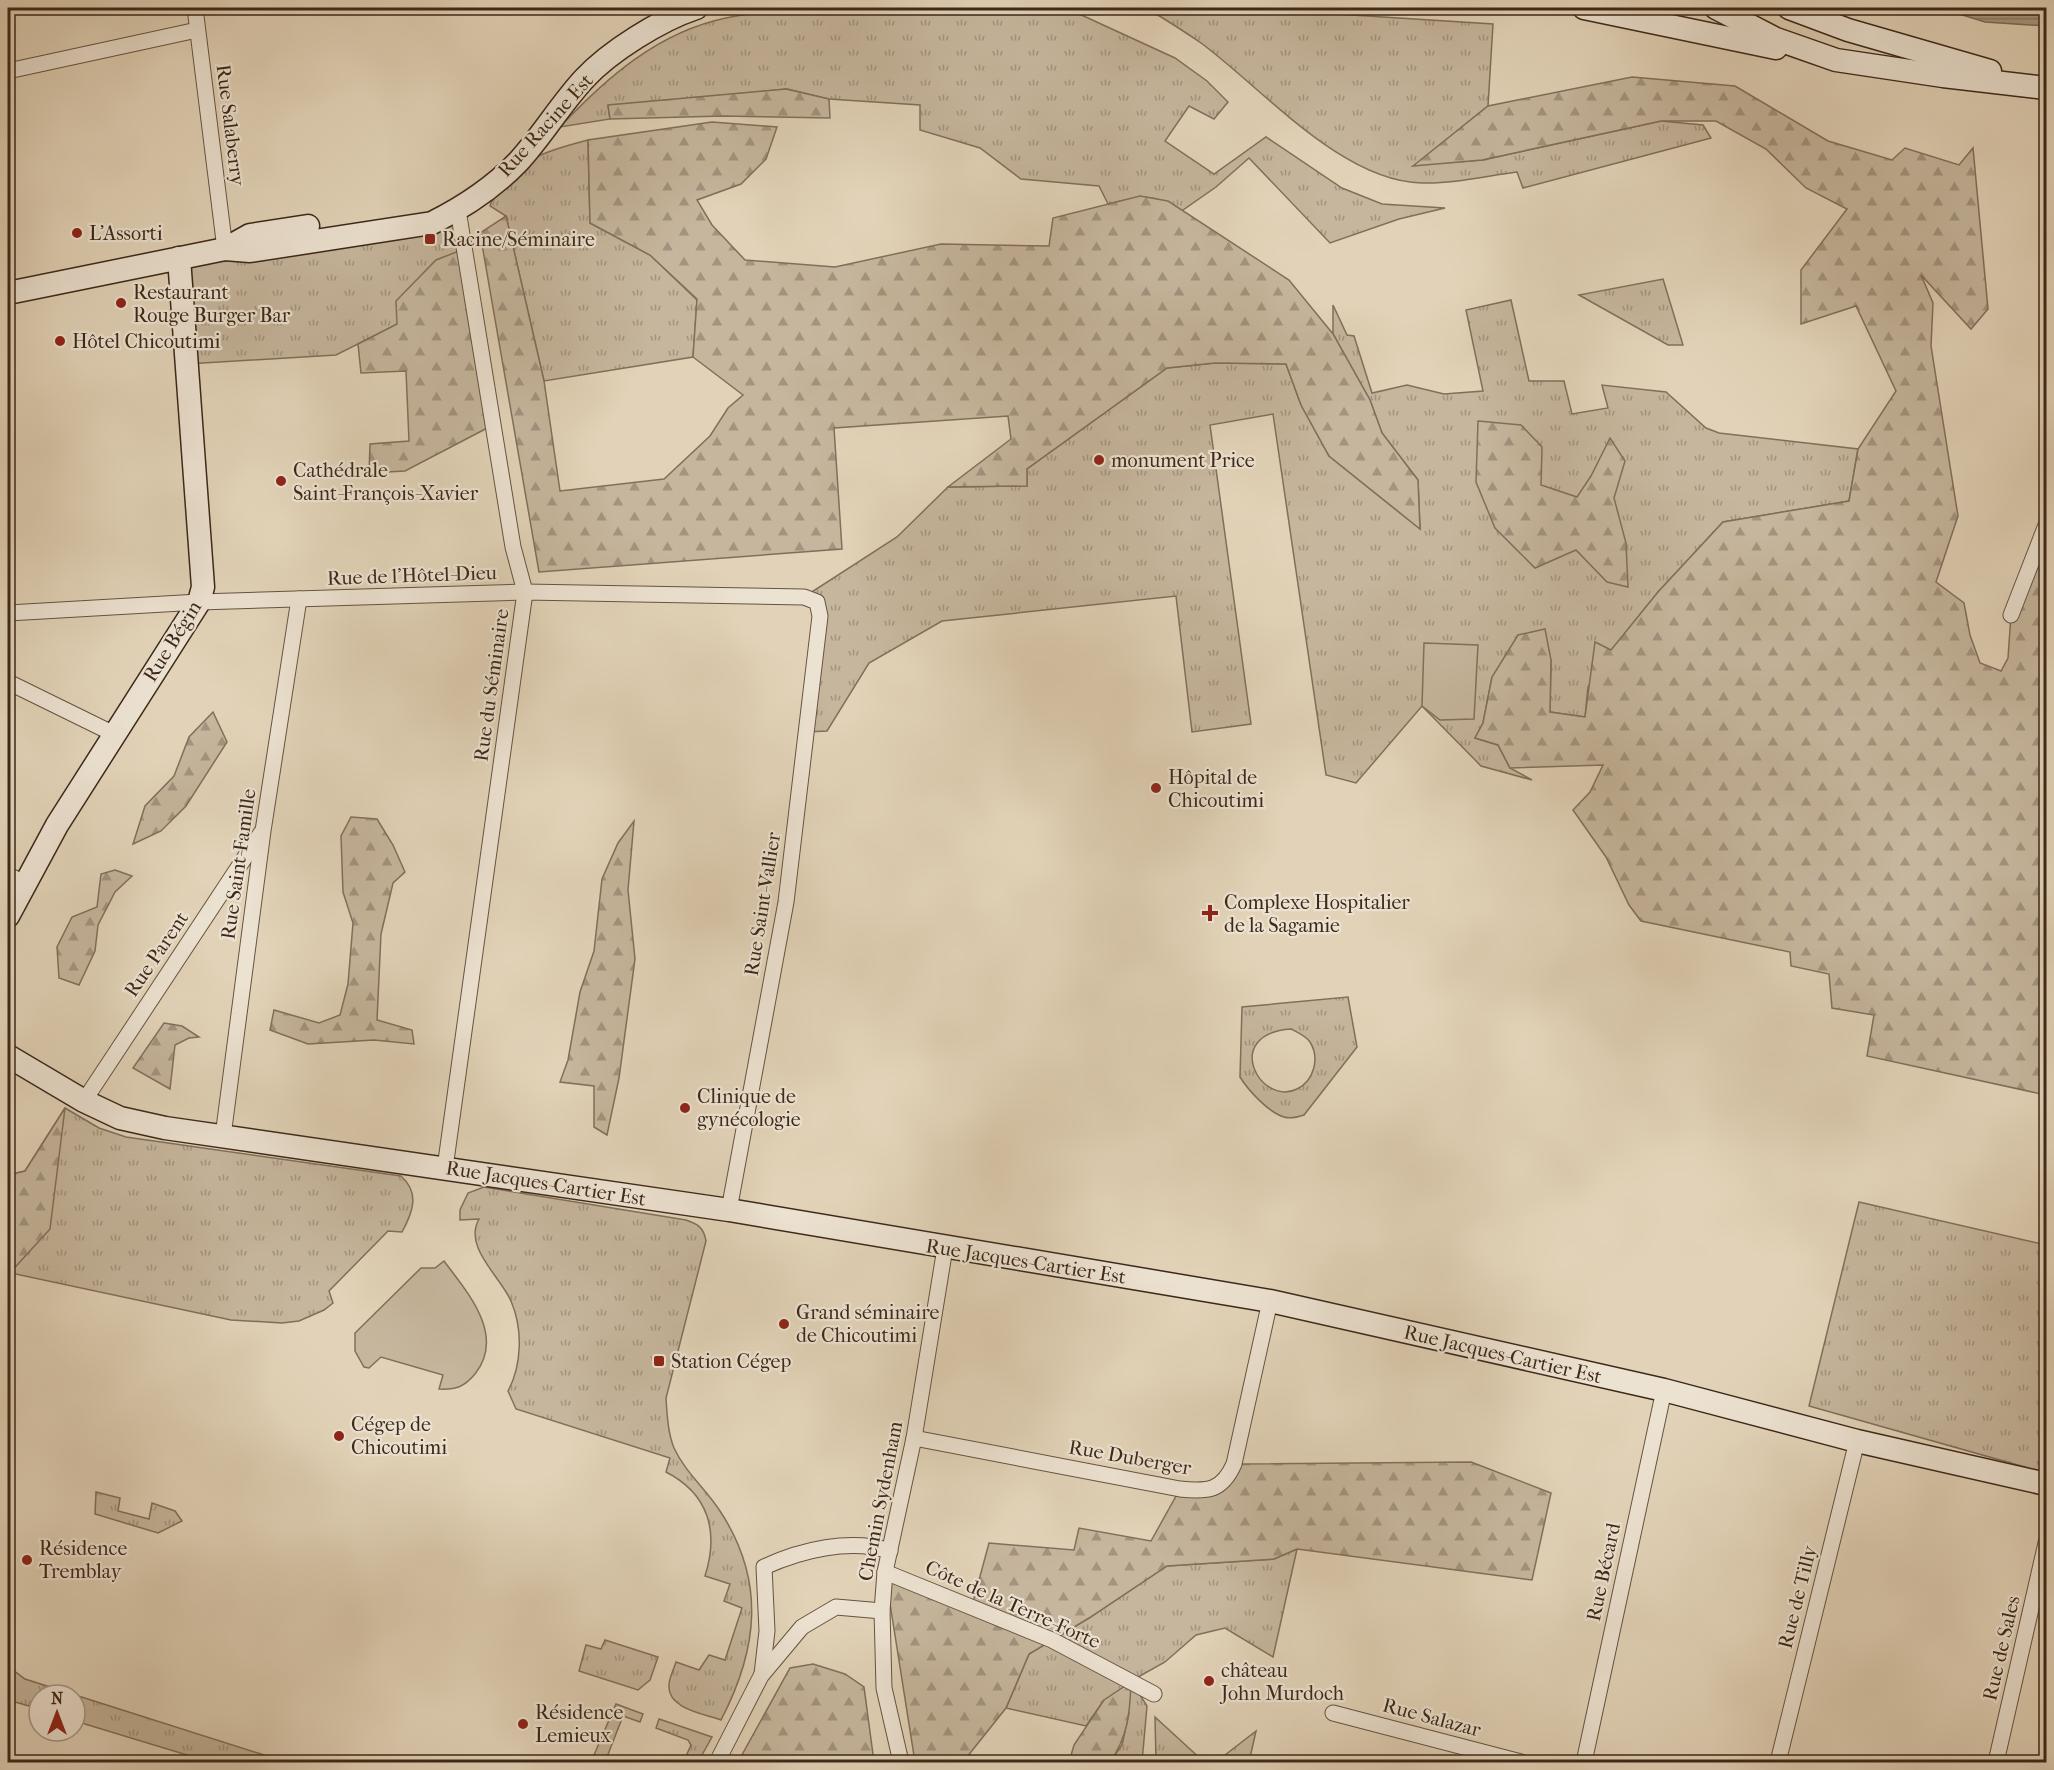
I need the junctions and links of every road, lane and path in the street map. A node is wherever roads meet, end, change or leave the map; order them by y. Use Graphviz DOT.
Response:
graph roads {
  1 [pos="195,8"];
  2 [pos="696,8"];
  3 [pos="1584,8"];
  4 [pos="1716,8"];
  5 [pos="1789,8"];
  6 [pos="197,30"];
  7 [pos="1836,60"];
  8 [pos="8,71"];
  9 [pos="2046,87"];
  10 [pos="458,210"];
  11 [pos="225,249"];
  12 [pos="179,258"];
  13 [pos="8,293"];
  14 [pos="2046,525"];
  15 [pos="525,592"];
  16 [pos="299,599"];
  17 [pos="199,602"];
  18 [pos="817,602"];
  19 [pos="8,613"];
  20 [pos="2011,615"];
  21 [pos="8,682"];
  22 [pos="114,734"];
  23 [pos="263,831"];
  24 [pos="16,879"];
  25 [pos="8,916"];
  26 [pos="13,1062"];
  27 [pos="84,1101"];
  28 [pos="223,1136"];
  29 [pos="445,1168"];
  30 [pos="729,1210"];
  31 [pos="945,1248"];
  32 [pos="1270,1301"];
  33 [pos="1664,1390"];
  34 [pos="914,1438"];
  35 [pos="1857,1441"];
  36 [pos="2046,1484"];
  37 [pos="2046,1543"];
  38 [pos="890,1551"];
  39 [pos="885,1572"];
  40 [pos="882,1611"];
  41 [pos="761,1677"];
  42 [pos="1154,1694"];
  43 [pos="1333,1713"];
  44 [pos="717,1762"];
  45 [pos="901,1762"];
  46 [pos="1521,1762"];
  47 [pos="1584,1762"];
  48 [pos="1778,1762"];
  49 [pos="1996,1762"];
  1 -- 6 [label="street, Rue Salaberry"];
  2 -- 10 [label="main road, Rue Racine Est"];
  3 -- 7 [label="main road"];
  4 -- 7 [label="main road"];
  5 -- 9 [label="main road"];
  6 -- 8 [label="street"];
  6 -- 11 [label="street, Rue Salaberry"];
  7 -- 9 [label="main road"];
  10 -- 11 [label="main road, Rue Racine Est"];
  10 -- 15 [label="street, Rue du Séminaire"];
  11 -- 12 [label="main road, Rue Racine Est"];
  12 -- 13 [label="main road, Rue Racine Est"];
  12 -- 17 [label="main road, Rue Bégin"];
  14 -- 20 [label="street"];
  15 -- 16 [label="street, Rue de l'Hôtel-Dieu"];
  15 -- 18 [label="street, Rue de l'Hôtel-Dieu"];
  15 -- 29 [label="street, Rue du Séminaire"];
  16 -- 17 [label="street, Rue de l'Hôtel-Dieu"];
  16 -- 23 [label="street, Rue Saint-Famille"];
  17 -- 19 [label="street, Rue de l'Hôtel-Dieu"];
  17 -- 22 [label="main road, Rue Bégin"];
  18 -- 30 [label="street, Rue Saint-Vallier"];
  21 -- 22 [label="street"];
  22 -- 24 [label="main road, Rue Bégin"];
  23 -- 27 [label="street, Rue Parent"];
  23 -- 28 [label="street, Rue Saint-Famille"];
  24 -- 25 [label="main road, Rue Bégin"];
  26 -- 27 [label="main road, Rue Jacques-Cartier Est"];
  27 -- 28 [label="main road, Rue Jacques-Cartier Est"];
  28 -- 29 [label="main road, Rue Jacques-Cartier Est"];
  29 -- 30 [label="main road, Rue Jacques-Cartier Est"];
  30 -- 31 [label="main road, Rue Jacques-Cartier Est"];
  31 -- 32 [label="main road, Rue Jacques-Cartier Est"];
  31 -- 34 [label="street, Chemin Sydenham"];
  32 -- 33 [label="main road, Rue Jacques-Cartier Est"];
  32 -- 34 [label="street, Rue Duberger"];
  33 -- 35 [label="main road, Rue Jacques-Cartier Est"];
  33 -- 47 [label="street, Rue Bécard"];
  34 -- 38 [label="street, Chemin Sydenham"];
  35 -- 36 [label="main road, Rue Jacques-Cartier Est"];
  35 -- 48 [label="street, Rue de Tilly"];
  37 -- 49 [label="street, Rue de Sales"];
  38 -- 39 [label="street, Chemin Sydenham"];
  38 -- 41 [label="street"];
  39 -- 40 [label="street, Chemin Sydenham"];
  39 -- 42 [label="street, Côte de la Terre-Forte"];
  40 -- 41 [label="street"];
  40 -- 45 [label="street, Chemin Sydenham"];
  41 -- 44 [label="street"];
  43 -- 46 [label="street, Rue Salazar"];
}
